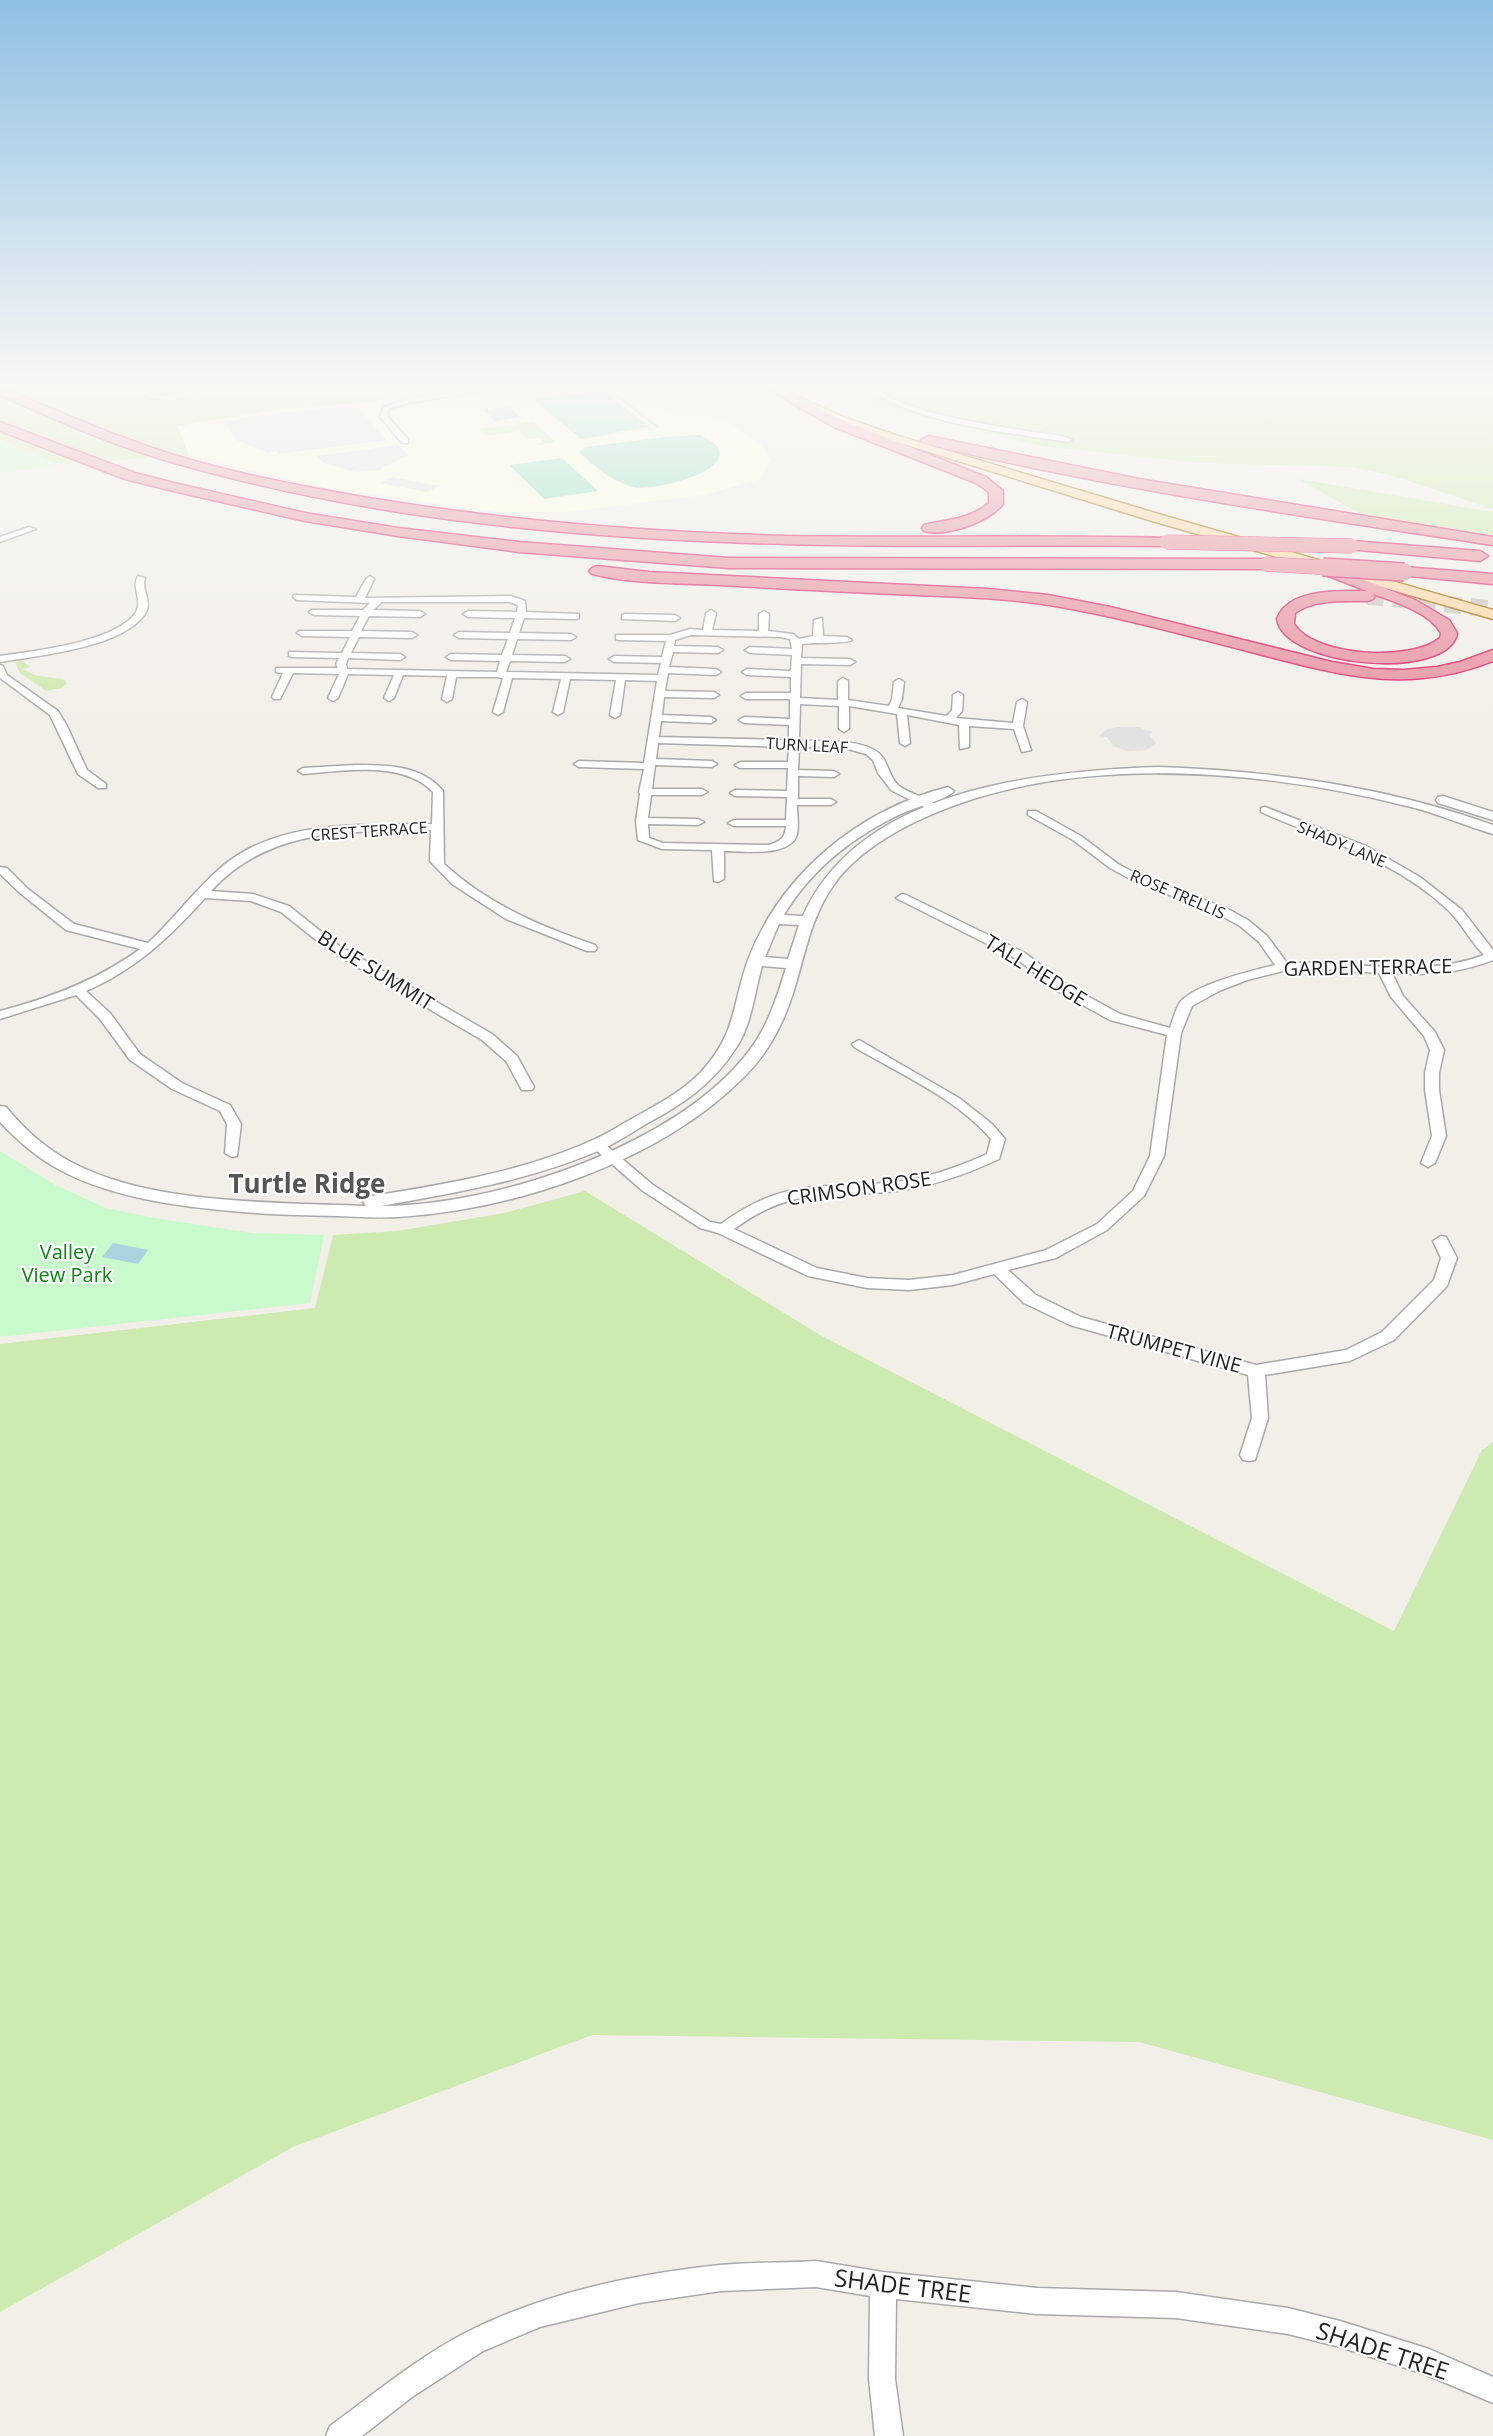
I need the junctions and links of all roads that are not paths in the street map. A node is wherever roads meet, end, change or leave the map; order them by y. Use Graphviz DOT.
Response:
graph roads {
  1 [pos="244,504"];
  2 [pos="382,504"];
  3 [pos="996,504"];
  4 [pos="1110,504"];
  5 [pos="1145,504"];
  6 [pos="1258,504"];
  7 [pos="266,509"];
  8 [pos="460,515"];
  9 [pos="32,529"];
  10 [pos="0,540"];
  11 [pos="1493,541"];
  12 [pos="1493,556"];
  13 [pos="1302,559"];
  14 [pos="543,565"];
  15 [pos="578,569"];
  16 [pos="141,578"];
  17 [pos="370,579"];
  18 [pos="1493,579"];
  19 [pos="312,585"];
  20 [pos="1367,596"];
  21 [pos="360,599"];
  22 [pos="379,600"];
  23 [pos="1493,606"];
  24 [pos="314,612"];
  25 [pos="366,612"];
  26 [pos="711,613"];
  27 [pos="420,614"];
  28 [pos="468,614"];
  29 [pos="764,614"];
  30 [pos="521,615"];
  31 [pos="1493,615"];
  32 [pos="576,616"];
  33 [pos="625,617"];
  34 [pos="819,620"];
  35 [pos="302,633"];
  36 [pos="357,633"];
  37 [pos="707,633"];
  38 [pos="763,634"];
  39 [pos="412,635"];
  40 [pos="459,635"];
  41 [pos="513,636"];
  42 [pos="571,637"];
  43 [pos="620,637"];
  44 [pos="818,638"];
  45 [pos="847,640"];
  46 [pos="718,650"];
  47 [pos="750,650"];
  48 [pos="797,652"];
  49 [pos="292,654"];
  50 [pos="346,654"];
  51 [pos="669,655"];
  52 [pos="1493,656"];
  53 [pos="400,657"];
  54 [pos="451,657"];
  55 [pos="0,659"];
  56 [pos="505,659"];
  57 [pos="565,659"];
  58 [pos="614,659"];
  59 [pos="850,662"];
  60 [pos="0,668"];
  61 [pos="717,672"];
  62 [pos="747,672"];
  63 [pos="344,673"];
  64 [pos="399,674"];
  65 [pos="796,674"];
  66 [pos="453,675"];
  67 [pos="504,676"];
  68 [pos="566,677"];
  69 [pos="621,678"];
  70 [pos="843,681"];
  71 [pos="899,682"];
  72 [pos="660,694"];
  73 [pos="714,695"];
  74 [pos="958,695"];
  75 [pos="746,696"];
  76 [pos="277,697"];
  77 [pos="333,698"];
  78 [pos="389,698"];
  79 [pos="447,699"];
  80 [pos="796,699"];
  81 [pos="1022,702"];
  82 [pos="844,703"];
  83 [pos="897,710"];
  84 [pos="498,712"];
  85 [pos="558,712"];
  86 [pos="615,715"];
  87 [pos="658,718"];
  88 [pos="711,720"];
  89 [pos="744,720"];
  90 [pos="950,720"];
  91 [pos="795,722"];
  92 [pos="964,723"];
  93 [pos="1018,726"];
  94 [pos="844,729"];
  95 [pos="655,740"];
  96 [pos="795,743"];
  97 [pos="904,743"];
  98 [pos="964,747"];
  99 [pos="1026,750"];
  100 [pos="579,764"];
  101 [pos="649,764"];
  102 [pos="712,764"];
  103 [pos="740,765"];
  104 [pos="793,769"];
  105 [pos="303,771"];
  106 [pos="834,774"];
  107 [pos="102,786"];
  108 [pos="644,792"];
  109 [pos="702,792"];
  110 [pos="735,793"];
  111 [pos="792,798"];
  112 [pos="918,800"];
  113 [pos="831,802"];
  114 [pos="934,808"];
  115 [pos="1265,810"];
  116 [pos="1032,813"];
  117 [pos="1493,816"];
  118 [pos="642,821"];
  119 [pos="698,822"];
  120 [pos="734,823"];
  121 [pos="791,823"];
  122 [pos="435,827"];
  123 [pos="1493,830"];
  124 [pos="718,847"];
  125 [pos="3,870"];
  126 [pos="718,879"];
  127 [pos="203,894"];
  128 [pos="902,898"];
  129 [pos="773,919"];
  130 [pos="808,921"];
  131 [pos="149,947"];
  132 [pos="591,948"];
  133 [pos="1492,956"];
  134 [pos="755,961"];
  135 [pos="795,964"];
  136 [pos="1283,967"];
  137 [pos="1384,969"];
  138 [pos="79,991"];
  139 [pos="0,1015"];
  140 [pos="1174,1033"];
  141 [pos="859,1044"];
  142 [pos="526,1087"];
  143 [pos="0,1111"];
  144 [pos="597,1145"];
  145 [pos="232,1153"];
  146 [pos="611,1157"];
  147 [pos="1428,1163"];
  148 [pos="316,1210"];
  149 [pos="723,1230"];
  150 [pos="1441,1241"];
  151 [pos="996,1268"];
  152 [pos="1256,1371"];
  153 [pos="1249,1455"];
  154 [pos="882,2285"];
  155 [pos="1493,2390"];
  156 [pos="340,2436"];
  157 [pos="890,2436"];
  1 -- 7 [label="highway"];
  2 -- 8 [label="highway"];
  3 -- 8 [label="highway"];
  4 -- 13 [label="main road"];
  5 -- 23 [label="main road"];
  6 -- 11 [label="highway"];
  7 -- 14 [label="highway"];
  7 -- 18 [label="highway, bridge"];
  8 -- 12 [label="highway, bridge"];
  9 -- 10 [label="street"];
  13 -- 20 [label="highway"];
  13 -- 31 [label="main road"];
  15 -- 52 [label="highway"];
  16 -- 55 [label="street"];
  17 -- 21 [label="street"];
  19 -- 21 [label="street"];
  21 -- 22 [label="street"];
  22 -- 25 [label="street"];
  22 -- 30 [label="street"];
  24 -- 25 [label="street"];
  25 -- 27 [label="street"];
  25 -- 36 [label="street"];
  26 -- 37 [label="street"];
  28 -- 30 [label="street"];
  29 -- 38 [label="street"];
  30 -- 32 [label="street"];
  30 -- 41 [label="street"];
  33 -- 51 [label="street"];
  34 -- 44 [label="street"];
  35 -- 36 [label="street"];
  36 -- 39 [label="street"];
  36 -- 50 [label="street"];
  37 -- 38 [label="street"];
  37 -- 51 [label="street"];
  38 -- 48 [label="street"];
  40 -- 41 [label="street"];
  41 -- 42 [label="street"];
  41 -- 56 [label="street"];
  43 -- 51 [label="street"];
  44 -- 45 [label="street"];
  44 -- 48 [label="street"];
  46 -- 51 [label="street"];
  47 -- 48 [label="street"];
  48 -- 59 [label="street"];
  48 -- 65 [label="street"];
  49 -- 50 [label="street"];
  50 -- 53 [label="street"];
  50 -- 63 [label="street"];
  51 -- 58 [label="street"];
  51 -- 61 [label="street"];
  51 -- 69 [label="street"];
  51 -- 72 [label="street"];
  54 -- 56 [label="street"];
  56 -- 57 [label="street"];
  56 -- 67 [label="street"];
  60 -- 107 [label="street"];
  62 -- 65 [label="street"];
  63 -- 64 [label="street"];
  63 -- 76 [label="street"];
  63 -- 77 [label="street"];
  64 -- 66 [label="street"];
  64 -- 78 [label="street"];
  65 -- 80 [label="street"];
  66 -- 67 [label="street"];
  66 -- 79 [label="street"];
  67 -- 68 [label="street"];
  67 -- 84 [label="street"];
  68 -- 69 [label="street"];
  68 -- 85 [label="street"];
  69 -- 86 [label="street"];
  70 -- 82 [label="street"];
  71 -- 83 [label="street"];
  72 -- 73 [label="street"];
  72 -- 87 [label="street"];
  74 -- 90 [label="street"];
  75 -- 80 [label="street"];
  80 -- 82 [label="street"];
  80 -- 91 [label="street"];
  81 -- 93 [label="street"];
  82 -- 83 [label="street"];
  82 -- 94 [label="street"];
  83 -- 90 [label="street"];
  83 -- 97 [label="street"];
  87 -- 88 [label="street"];
  87 -- 95 [label="street"];
  89 -- 91 [label="street"];
  90 -- 92 [label="street"];
  91 -- 96 [label="street"];
  92 -- 93 [label="street"];
  92 -- 98 [label="street"];
  93 -- 99 [label="street"];
  95 -- 96 [label="street, TURN LEAF"];
  95 -- 101 [label="street"];
  96 -- 104 [label="street"];
  96 -- 112 [label="street, TURN LEAF"];
  100 -- 101 [label="street"];
  101 -- 102 [label="street"];
  101 -- 108 [label="street"];
  103 -- 104 [label="street"];
  104 -- 106 [label="street"];
  104 -- 111 [label="street"];
  105 -- 122 [label="street"];
  108 -- 109 [label="street"];
  108 -- 118 [label="street"];
  110 -- 111 [label="street"];
  111 -- 113 [label="street"];
  111 -- 121 [label="street"];
  112 -- 114 [label="street, TURN LEAF"];
  112 -- 117 [label="street"];
  112 -- 129 [label="street"];
  114 -- 123 [label="street"];
  114 -- 130 [label="street"];
  115 -- 133 [label="street, SHADY LANE"];
  116 -- 136 [label="street, ROSE TRELLIS"];
  118 -- 119 [label="street"];
  118 -- 124 [label="street"];
  120 -- 121 [label="street"];
  121 -- 124 [label="street"];
  122 -- 127 [label="street, CREST TERRACE"];
  122 -- 132 [label="street"];
  124 -- 126 [label="street"];
  125 -- 131 [label="street"];
  127 -- 131 [label="street, CREST TERRACE"];
  127 -- 142 [label="street, BLUE SUMMIT"];
  128 -- 140 [label="street, TALL HEDGE"];
  129 -- 130 [label="street"];
  129 -- 134 [label="street"];
  130 -- 135 [label="street"];
  131 -- 138 [label="street, CREST TERRACE"];
  133 -- 137 [label="street, GARDEN TERRACE"];
  134 -- 135 [label="street"];
  134 -- 144 [label="street"];
  135 -- 146 [label="street"];
  136 -- 137 [label="street, GARDEN TERRACE"];
  136 -- 140 [label="street, GARDEN TERRACE"];
  137 -- 147 [label="street"];
  138 -- 139 [label="street, CREST TERRACE"];
  138 -- 145 [label="street"];
  140 -- 151 [label="street, GARDEN TERRACE"];
  141 -- 149 [label="street, CRIMSON ROSE"];
  143 -- 148 [label="street"];
  144 -- 146 [label="street, GARDEN TERRACE"];
  144 -- 148 [label="street"];
  146 -- 148 [label="street"];
  146 -- 149 [label="street, GARDEN TERRACE"];
  149 -- 151 [label="street, GARDEN TERRACE"];
  150 -- 152 [label="street, TRUMPET VINE"];
  151 -- 152 [label="street, TRUMPET VINE"];
  152 -- 153 [label="street"];
  154 -- 155 [label="street, SHADE TREE"];
  154 -- 156 [label="street, SHADE TREE"];
  154 -- 157 [label="street"];
}
